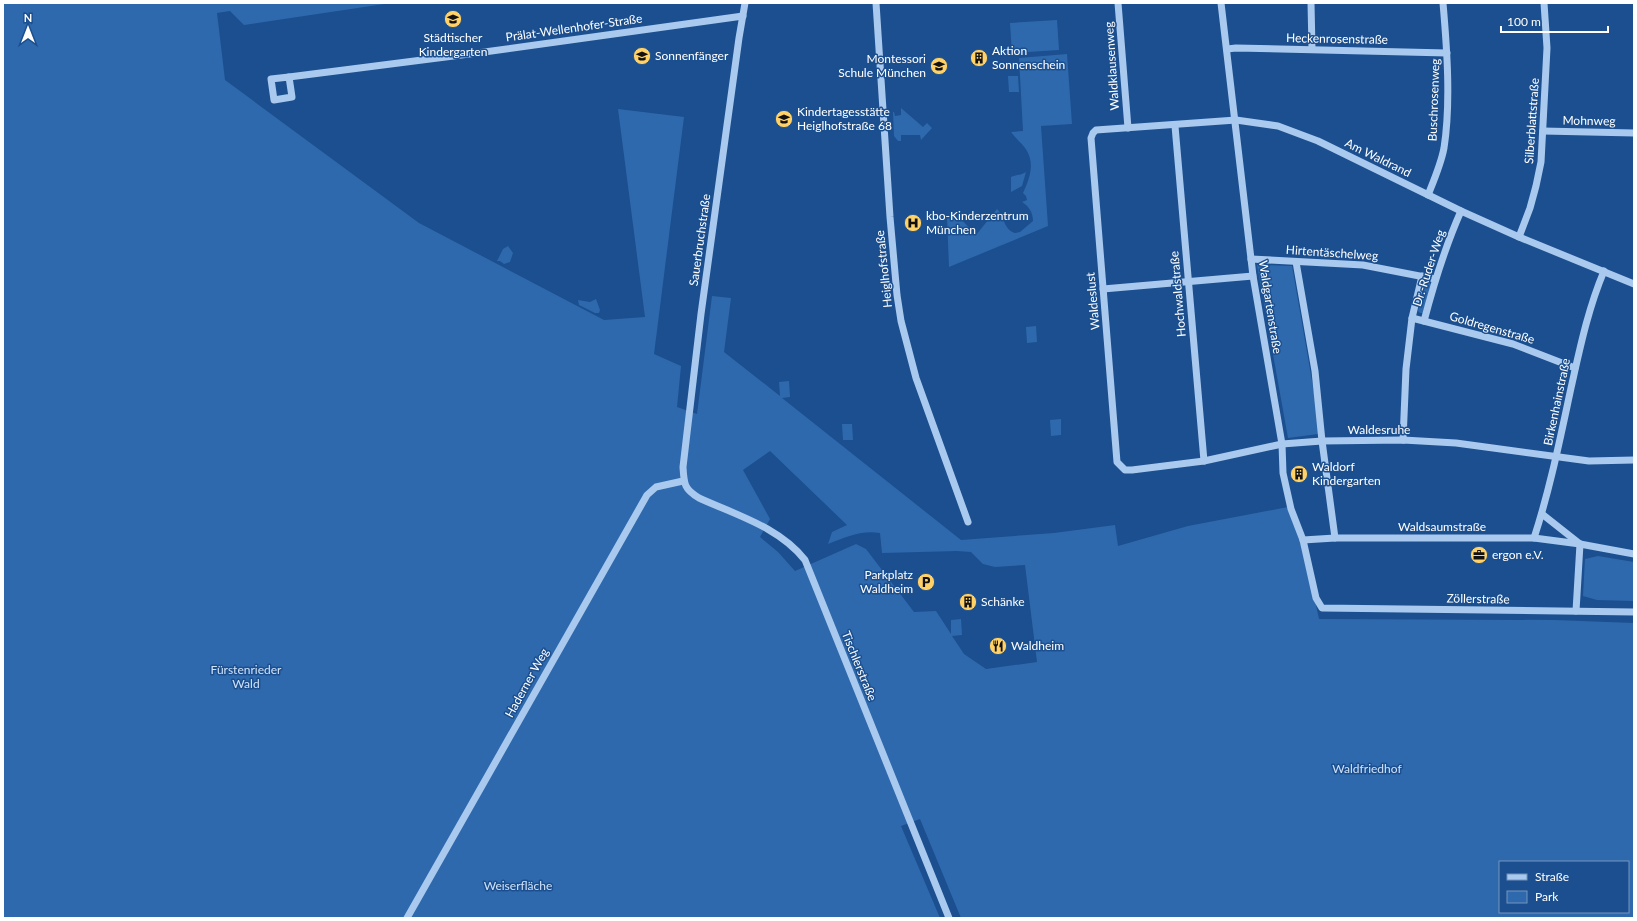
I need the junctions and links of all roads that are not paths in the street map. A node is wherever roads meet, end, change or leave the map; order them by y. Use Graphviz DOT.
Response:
graph roads {
  1 [pos="745,3"];
  2 [pos="876,3"];
  3 [pos="1118,3"];
  4 [pos="1222,3"];
  5 [pos="1310,3"];
  6 [pos="1444,3"];
  7 [pos="1544,3"];
  8 [pos="743,16"];
  9 [pos="1227,49"];
  10 [pos="1312,49"];
  11 [pos="1447,53"];
  12 [pos="289,77"];
  13 [pos="1236,120"];
  14 [pos="1175,126"];
  15 [pos="1128,128"];
  16 [pos="1096,130"];
  17 [pos="1543,131"];
  18 [pos="1634,133"];
  19 [pos="1428,195"];
  20 [pos="1461,211"];
  21 [pos="1519,237"];
  22 [pos="1252,260"];
  23 [pos="1296,262"];
  24 [pos="1604,271"];
  25 [pos="1253,276"];
  26 [pos="1422,276"];
  27 [pos="1435,279"];
  28 [pos="1189,282"];
  29 [pos="1634,284"];
  30 [pos="1103,289"];
  31 [pos="1412,318"];
  32 [pos="1424,321"];
  33 [pos="1576,368"];
  34 [pos="1322,440"];
  35 [pos="1402,440"];
  36 [pos="1282,444"];
  37 [pos="1557,457"];
  38 [pos="1634,460"];
  39 [pos="1204,461"];
  40 [pos="1125,470"];
  41 [pos="683,481"];
  42 [pos="1542,514"];
  43 [pos="968,522"];
  44 [pos="1335,538"];
  45 [pos="1534,538"];
  46 [pos="1303,540"];
  47 [pos="1580,544"];
  48 [pos="1634,554"];
  49 [pos="1322,608"];
  50 [pos="1576,611"];
  51 [pos="1634,612"];
  52 [pos="408,918"];
  53 [pos="949,918"];
  1 -- 8 [label="street, Sauerbruchstraße"];
  2 -- 43 [label="street, Heiglhofstraße"];
  3 -- 15 [label="street, Waldklausenweg"];
  4 -- 9 [label="street, Waldgartenstraße"];
  5 -- 10 [label="street"];
  6 -- 11 [label="street, Buschrosenweg"];
  7 -- 17 [label="street, Silberblattstraße"];
  8 -- 12 [label="street, Prälat-Wellenhofer-Straße"];
  8 -- 41 [label="street, Sauerbruchstraße"];
  9 -- 10 [label="street, Heckenrosenstraße"];
  9 -- 13 [label="street, Waldgartenstraße"];
  10 -- 11 [label="street, Heckenrosenstraße"];
  11 -- 19 [label="street, Buschrosenweg"];
  13 -- 14 [label="street, Am Waldrand"];
  13 -- 19 [label="street, Am Waldrand"];
  13 -- 22 [label="street, Waldgartenstraße"];
  14 -- 15 [label="street, Am Waldrand"];
  14 -- 28 [label="street, Hochwaldstraße"];
  15 -- 16 [label="street, Am Waldrand"];
  16 -- 30 [label="street, Waldeslust"];
  17 -- 18 [label="street, Mohnweg"];
  17 -- 21 [label="street, Silberblattstraße"];
  19 -- 20 [label="street, Am Waldrand"];
  20 -- 21 [label="street, Am Waldrand"];
  20 -- 27 [label="street, Dr.-Ruder-Weg"];
  21 -- 24 [label="street, Am Waldrand"];
  22 -- 23 [label="street, Hirtentäschelweg"];
  22 -- 25 [label="street, Waldgartenstraße"];
  23 -- 26 [label="street, Hirtentäschelweg"];
  23 -- 34 [label="street"];
  24 -- 29 [label="street, Am Waldrand"];
  24 -- 33 [label="street, Birkenhainstraße"];
  25 -- 28 [label="street"];
  25 -- 36 [label="street, Waldgartenstraße"];
  26 -- 27 [label="street, Hirtentäschelweg"];
  26 -- 31 [label="street, Dr.-Ruder-Weg"];
  27 -- 32 [label="street, Dr.-Ruder-Weg"];
  28 -- 30 [label="street"];
  28 -- 39 [label="street, Hochwaldstraße"];
  30 -- 40 [label="street, Waldeslust"];
  31 -- 32 [label="street, Dr.-Ruder-Weg"];
  31 -- 35 [label="street, Dr.-Ruder-Weg"];
  32 -- 33 [label="street, Goldregenstraße"];
  33 -- 37 [label="street, Birkenhainstraße"];
  34 -- 35 [label="street, Waldesruhe"];
  34 -- 36 [label="street, Waldesruhe"];
  34 -- 44 [label="street"];
  35 -- 37 [label="street, Waldesruhe"];
  36 -- 39 [label="street, Waldesruhe"];
  36 -- 46 [label="street, Waldgartenstraße"];
  37 -- 38 [label="street, Waldesruhe"];
  37 -- 42 [label="street, Birkenhainstraße"];
  39 -- 40 [label="street, Waldesruhe"];
  41 -- 52 [label="street, Haderner Weg"];
  41 -- 53 [label="street, Tischlerstraße"];
  42 -- 45 [label="street, Birkenhainstraße"];
  42 -- 47 [label="street, Waldsaumstraße"];
  44 -- 45 [label="street, Waldsaumstraße"];
  44 -- 46 [label="street, Waldsaumstraße"];
  45 -- 47 [label="street, Waldsaumstraße"];
  46 -- 49 [label="street, Waldgartenstraße"];
  47 -- 48 [label="street, Waldsaumstraße"];
  47 -- 50 [label="street"];
  49 -- 50 [label="street, Zöllerstraße"];
  50 -- 51 [label="street, Zöllerstraße"];
}
